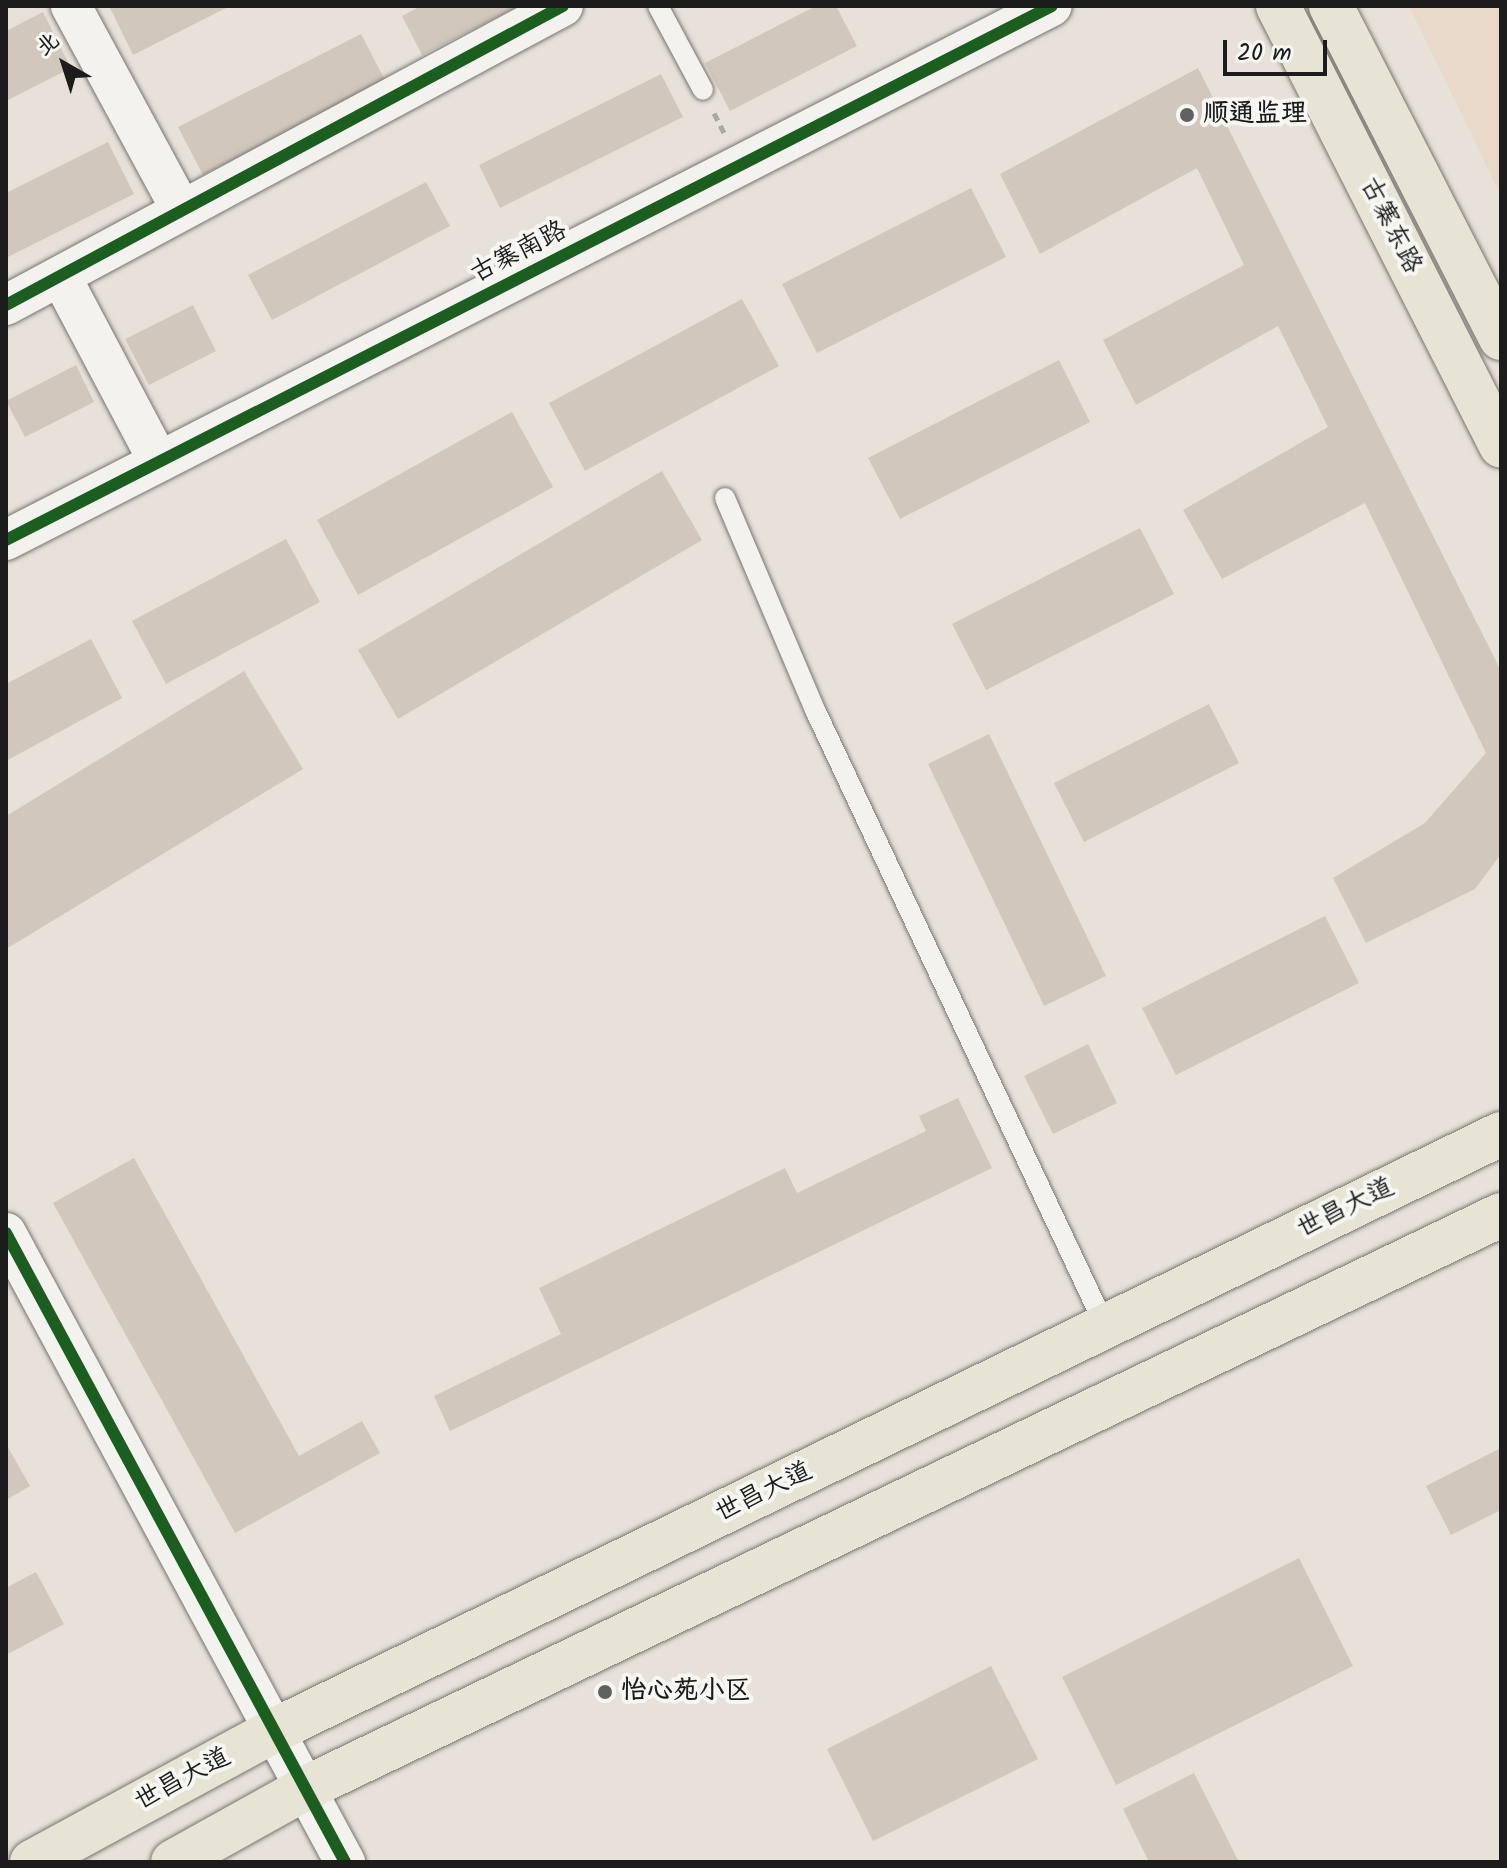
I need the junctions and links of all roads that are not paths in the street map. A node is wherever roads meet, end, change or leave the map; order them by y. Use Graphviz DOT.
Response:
graph roads {
  1 [pos="71,6"];
  2 [pos="563,6"];
  3 [pos="658,6"];
  4 [pos="1052,6"];
  5 [pos="1278,6"];
  6 [pos="1331,6"];
  7 [pos="703,90"];
  8 [pos="179,206"];
  9 [pos="61,277"];
  10 [pos="6,305"];
  11 [pos="1501,338"];
  12 [pos="1501,446"];
  13 [pos="159,462"];
  14 [pos="725,498"];
  15 [pos="6,540"];
  16 [pos="1501,1134"];
  17 [pos="1501,1215"];
  18 [pos="6,1233"];
  19 [pos="1105,1326"];
  20 [pos="271,1732"];
  21 [pos="304,1789"];
  22 [pos="32,1862"];
  23 [pos="173,1862"];
  24 [pos="345,1862"];
  1 -- 8 [label="street"];
  2 -- 8 [label="street"];
  3 -- 7 [label="lane"];
  4 -- 13 [label="street, 古寨南路"];
  5 -- 12 [label="main road, 古寨东路"];
  6 -- 11 [label="main road, 古寨东路"];
  8 -- 9 [label="street"];
  9 -- 10 [label="street"];
  9 -- 13 [label="street"];
  13 -- 15 [label="street, 古寨南路"];
  14 -- 19 [label="lane"];
  16 -- 19 [label="main road, 世昌大道"];
  17 -- 21 [label="main road"];
  18 -- 20 [label="street"];
  19 -- 20 [label="main road, 世昌大道"];
  20 -- 21 [label="street"];
  20 -- 22 [label="main road, 世昌大道"];
  21 -- 23 [label="main road"];
  21 -- 24 [label="street"];
}
